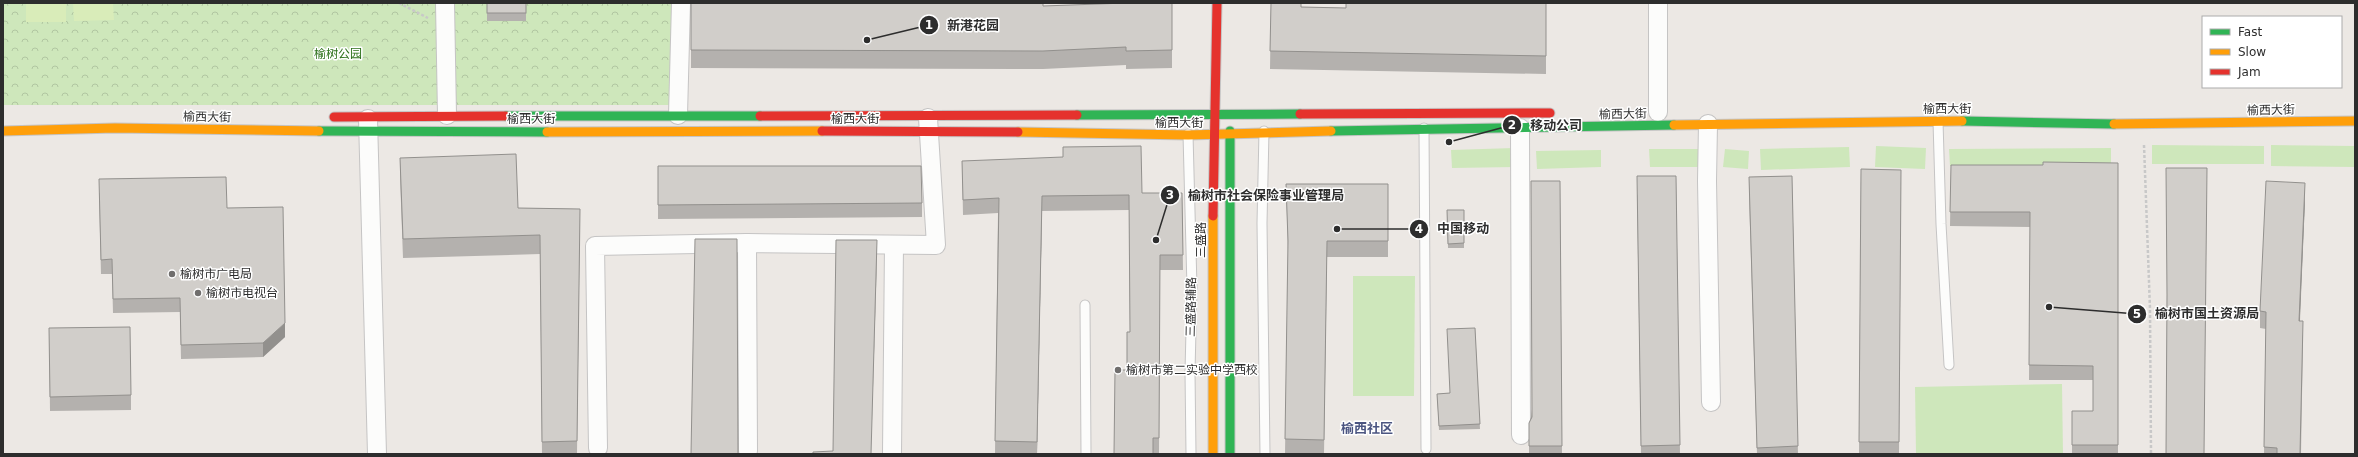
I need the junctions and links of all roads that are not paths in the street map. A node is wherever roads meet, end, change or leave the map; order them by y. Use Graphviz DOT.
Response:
graph roads {
  1 [pos="445,3"];
  2 [pos="681,3"];
  3 [pos="1217,3"];
  4 [pos="1658,3"];
  5 [pos="1230,110"];
  6 [pos="1658,112"];
  7 [pos="1188,113"];
  8 [pos="1424,113"];
  9 [pos="1557,113"];
  10 [pos="1216,114"];
  11 [pos="1265,114"];
  12 [pos="447,115"];
  13 [pos="678,115"];
  14 [pos="321,117"];
  15 [pos="1938,121"];
  16 [pos="2355,121"];
  17 [pos="928,123"];
  18 [pos="1708,124"];
  19 [pos="368,125"];
  20 [pos="1520,128"];
  21 [pos="1424,129"];
  22 [pos="3,130"];
  23 [pos="1264,132"];
  24 [pos="1230,133"];
  25 [pos="1215,134"];
  26 [pos="1188,136"];
  27 [pos="747,243"];
  28 [pos="894,245"];
  29 [pos="1085,305"];
  30 [pos="1949,365"];
  31 [pos="1711,402"];
  32 [pos="1521,435"];
  33 [pos="598,448"];
  34 [pos="1426,449"];
  35 [pos="748,451"];
  36 [pos="377,454"];
  37 [pos="892,454"];
  38 [pos="1086,454"];
  39 [pos="1191,454"];
  40 [pos="1213,454"];
  41 [pos="1230,454"];
  42 [pos="1265,454"];
  1 -- 12 [label="street"];
  2 -- 13 [label="street"];
  3 -- 10 [label="main road, 三盛路"];
  4 -- 6 [label="street"];
  5 -- 10 [label="main road, 榆西大街"];
  5 -- 11 [label="main road, 榆西大街"];
  5 -- 24 [label="main road"];
  7 -- 10 [label="main road, 榆西大街"];
  7 -- 17 [label="main road, 榆西大街"];
  7 -- 26 [label="lane, 三盛路辅路"];
  8 -- 9 [label="main road, 榆西大街"];
  8 -- 11 [label="main road, 榆西大街"];
  8 -- 21 [label="lane"];
  10 -- 25 [label="main road, 三盛路"];
  11 -- 23 [label="lane"];
  12 -- 13 [label="main road, 榆西大街"];
  12 -- 19 [label="main road, 榆西大街"];
  13 -- 17 [label="main road, 榆西大街"];
  14 -- 19 [label="main road, 榆西大街"];
  15 -- 16 [label="main road, 榆西大街"];
  15 -- 18 [label="main road, 榆西大街"];
  15 -- 30 [label="lane"];
  17 -- 19 [label="main road, 榆西大街"];
  17 -- 26 [label="main road, 榆西大街"];
  17 -- 28 [label="street"];
  18 -- 20 [label="main road, 榆西大街"];
  18 -- 31 [label="street"];
  19 -- 22 [label="main road, 榆西大街"];
  19 -- 36 [label="street"];
  20 -- 21 [label="main road, 榆西大街"];
  20 -- 32 [label="street"];
  21 -- 23 [label="main road, 榆西大街"];
  21 -- 34 [label="lane"];
  23 -- 24 [label="main road, 榆西大街"];
  23 -- 42 [label="lane"];
  24 -- 25 [label="main road, 榆西大街"];
  24 -- 41 [label="main road"];
  25 -- 26 [label="main road, 榆西大街"];
  25 -- 40 [label="main road, 三盛路"];
  26 -- 39 [label="lane, 三盛路辅路"];
  27 -- 28 [label="street"];
  27 -- 33 [label="street"];
  27 -- 35 [label="street"];
  28 -- 37 [label="street"];
  29 -- 38 [label="lane"];
}
